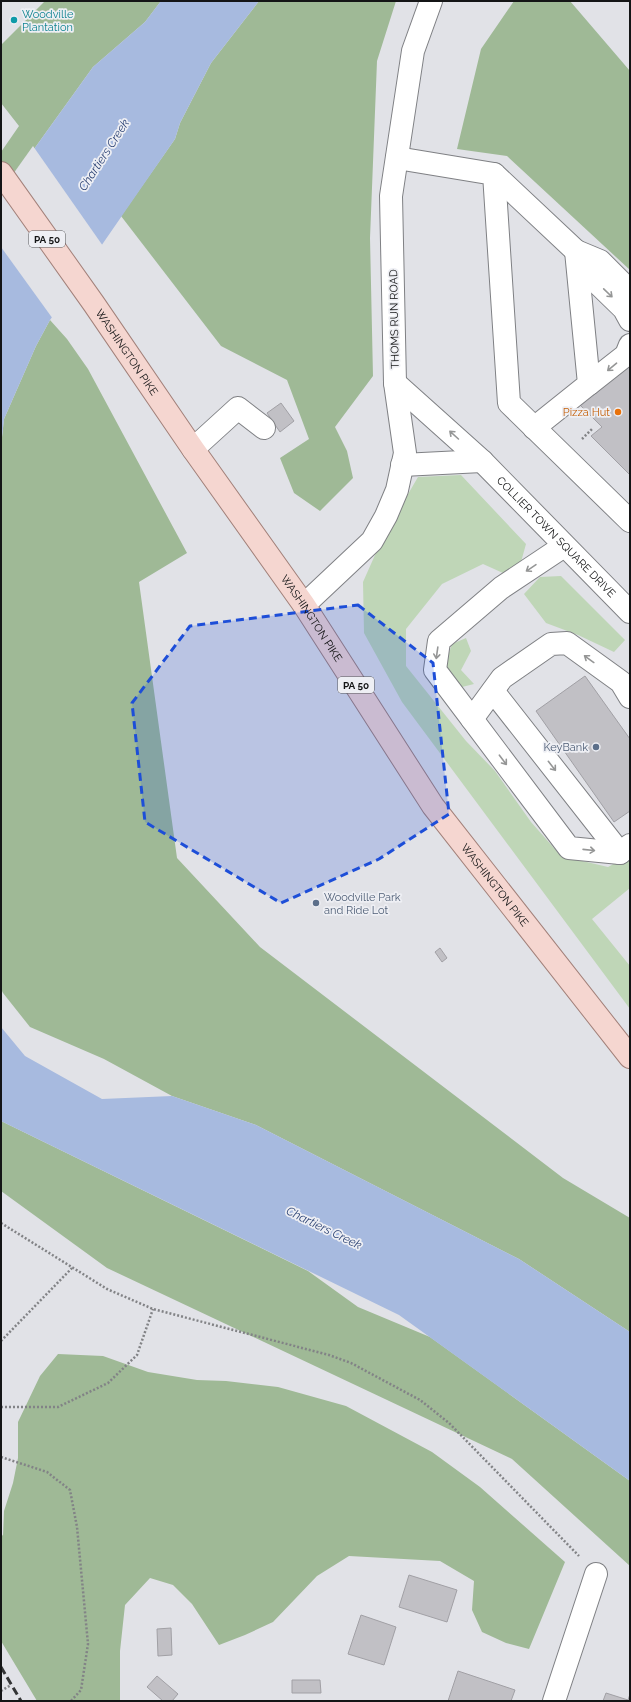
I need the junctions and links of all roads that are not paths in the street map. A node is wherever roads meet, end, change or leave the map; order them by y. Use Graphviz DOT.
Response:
graph roads {
  1 [pos="432,1"];
  2 [pos="397,158"];
  3 [pos="1,173"];
  4 [pos="494,174"];
  5 [pos="576,251"];
  6 [pos="630,291"];
  7 [pos="630,320"];
  8 [pos="630,345"];
  9 [pos="395,383"];
  10 [pos="589,384"];
  11 [pos="264,428"];
  12 [pos="534,428"];
  13 [pos="192,449"];
  14 [pos="482,462"];
  15 [pos="402,464"];
  16 [pos="630,521"];
  17 [pos="564,546"];
  18 [pos="304,604"];
  19 [pos="630,612"];
  20 [pos="627,682"];
  21 [pos="493,691"];
  22 [pos="472,719"];
  23 [pos="625,849"];
  24 [pos="630,1057"];
  25 [pos="596,1574"];
  26 [pos="554,1701"];
  1 -- 2 [label="street, THOMS RUN ROAD"];
  2 -- 4 [label="street"];
  2 -- 9 [label="street, THOMS RUN ROAD"];
  3 -- 13 [label="main road, WASHINGTON PIKE / PA 50"];
  4 -- 5 [label="street"];
  4 -- 12 [label="street"];
  5 -- 6 [label="street"];
  5 -- 7 [label="street, one-way"];
  5 -- 10 [label="street"];
  8 -- 10 [label="street, one-way"];
  14 -- 9 [label="street, COLLIER TOWN SQUARE DRIVE, one-way"];
  9 -- 15 [label="street, THOMS RUN ROAD"];
  10 -- 12 [label="street"];
  11 -- 13 [label="street"];
  12 -- 16 [label="street"];
  13 -- 18 [label="main road, WASHINGTON PIKE / PA 50"];
  14 -- 15 [label="street"];
  14 -- 17 [label="street, COLLIER TOWN SQUARE DRIVE"];
  15 -- 18 [label="street, THOMS RUN ROAD"];
  17 -- 19 [label="street, COLLIER TOWN SQUARE DRIVE"];
  17 -- 22 [label="street, one-way"];
  18 -- 24 [label="main road, WASHINGTON PIKE / PA 50"];
  20 -- 21 [label="street, one-way"];
  21 -- 22 [label="street"];
  21 -- 23 [label="street, one-way"];
  22 -- 23 [label="street, one-way"];
  25 -- 26 [label="street"];
}
